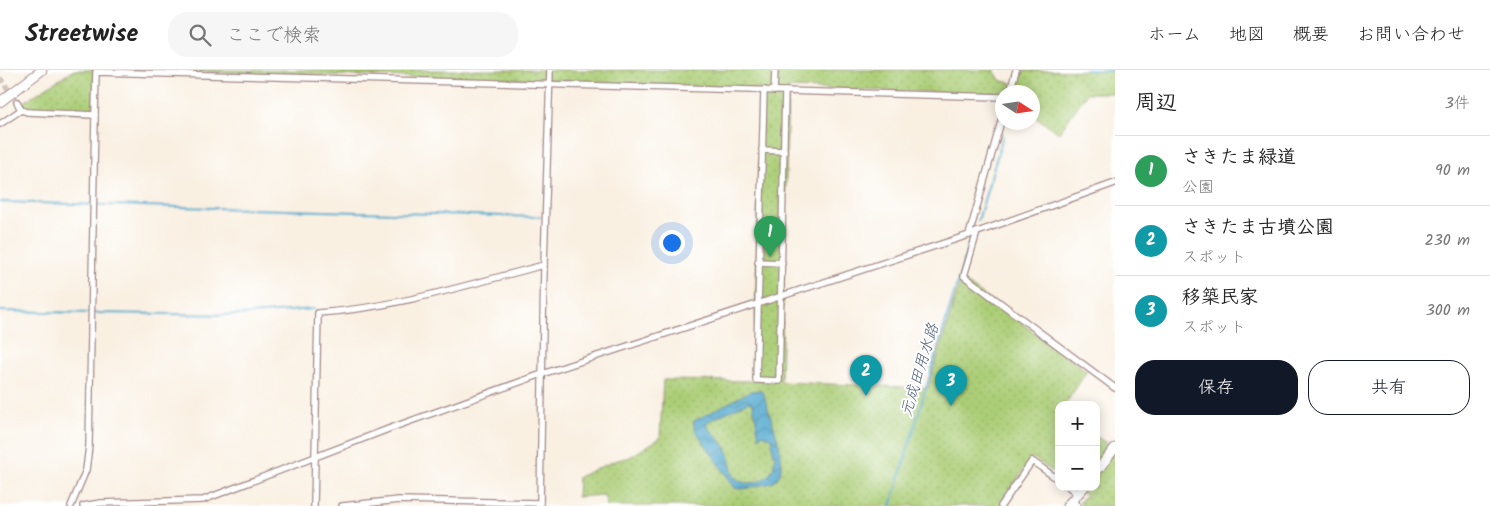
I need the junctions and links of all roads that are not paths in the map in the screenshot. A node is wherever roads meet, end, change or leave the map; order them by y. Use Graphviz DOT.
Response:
graph roads {
  1 [pos="42,70"];
  2 [pos="550,70"];
  3 [pos="775,70"];
  4 [pos="1016,70"];
  5 [pos="549,84"];
  6 [pos="1012,85"];
  7 [pos="764,90"];
  8 [pos="774,90"];
  9 [pos="785,91"];
  10 [pos="995,97"];
  11 [pos="0,102"];
  12 [pos="17,102"];
  13 [pos="21,110"];
  14 [pos="95,114"];
  15 [pos="0,124"];
  16 [pos="999,130"];
  17 [pos="762,150"];
  18 [pos="784,151"];
  19 [pos="1115,183"];
  20 [pos="977,232"];
  21 [pos="968,235"];
  22 [pos="758,262"];
  23 [pos="782,263"];
  24 [pos="544,265"];
  25 [pos="782,296"];
  26 [pos="757,304"];
  27 [pos="542,374"];
  28 [pos="1115,388"];
  29 [pos="1115,448"];
  30 [pos="315,457"];
  31 [pos="1100,467"];
  32 [pos="1055,477"];
  33 [pos="203,503"];
  34 [pos="540,504"];
  35 [pos="71,506"];
  36 [pos="83,506"];
  37 [pos="314,506"];
  38 [pos="342,506"];
  39 [pos="1001,506"];
  1 -- 11 [label="main road"];
  2 -- 5 [label="street"];
  3 -- 8 [label="street"];
  4 -- 6 [label="street"];
  5 -- 7 [label="street"];
  5 -- 14 [label="street"];
  5 -- 24 [label="street"];
  7 -- 8 [label="street"];
  7 -- 17 [label="street"];
  8 -- 9 [label="street"];
  9 -- 10 [label="street"];
  9 -- 18 [label="street"];
  12 -- 13 [label="street"];
  13 -- 14 [label="street"];
  13 -- 15 [label="street"];
  14 -- 35 [label="street"];
  16 -- 21 [label="street"];
  17 -- 18 [label="street"];
  17 -- 22 [label="street"];
  18 -- 23 [label="street"];
  19 -- 20 [label="street"];
  20 -- 21 [label="street"];
  20 -- 28 [label="street"];
  21 -- 25 [label="street"];
  22 -- 23 [label="street"];
  22 -- 26 [label="street"];
  23 -- 25 [label="street"];
  24 -- 27 [label="street"];
  24 -- 30 [label="street"];
  25 -- 26 [label="street"];
  25 -- 26 [label="street"];
  26 -- 27 [label="street"];
  27 -- 30 [label="street"];
  27 -- 34 [label="street"];
  29 -- 31 [label="main road"];
  30 -- 33 [label="street"];
  30 -- 37 [label="street"];
  32 -- 39 [label="street"];
  33 -- 36 [label="street"];
  34 -- 38 [label="street"];
}
